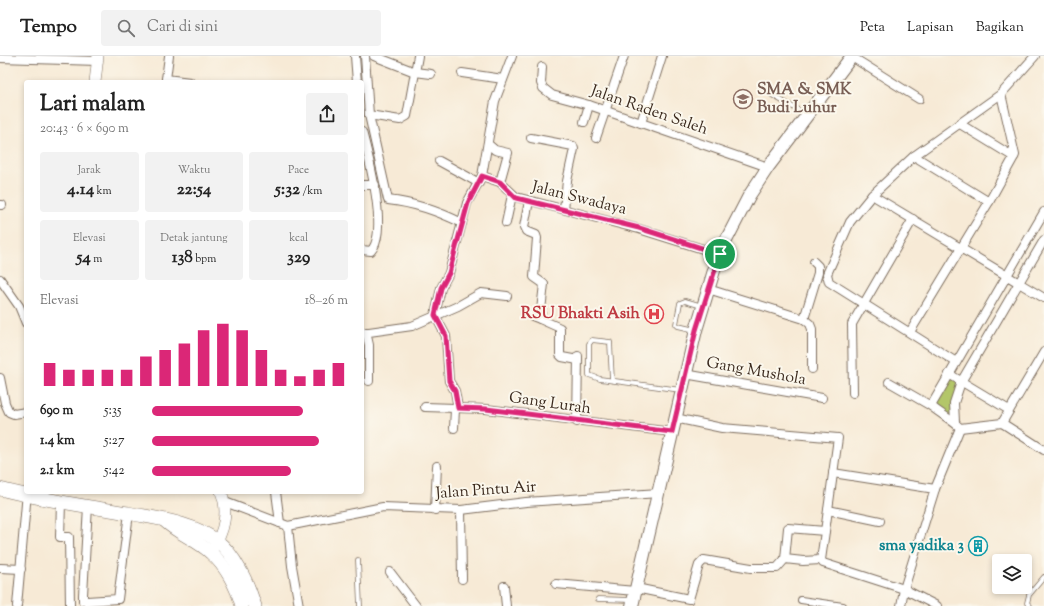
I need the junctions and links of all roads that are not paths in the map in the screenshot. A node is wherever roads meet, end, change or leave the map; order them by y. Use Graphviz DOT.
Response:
graph roads {
  1 [pos="169,56"];
  2 [pos="355,56"];
  3 [pos="365,56"];
  4 [pos="374,56"];
  5 [pos="418,56"];
  6 [pos="512,56"];
  7 [pos="624,56"];
  8 [pos="662,56"];
  9 [pos="852,56"];
  10 [pos="1035,56"];
  11 [pos="0,58"];
  12 [pos="98,59"];
  13 [pos="542,67"];
  14 [pos="415,72"];
  15 [pos="462,73"];
  16 [pos="431,74"];
  17 [pos="503,79"];
  18 [pos="96,80"];
  19 [pos="166,80"];
  20 [pos="357,80"];
  21 [pos="1001,94"];
  22 [pos="772,95"];
  23 [pos="919,100"];
  24 [pos="589,105"];
  25 [pos="604,110"];
  26 [pos="369,115"];
  27 [pos="808,115"];
  28 [pos="584,122"];
  29 [pos="641,123"];
  30 [pos="960,124"];
  31 [pos="531,138"];
  32 [pos="596,138"];
  33 [pos="488,144"];
  34 [pos="364,146"];
  35 [pos="914,156"];
  36 [pos="1014,157"];
  37 [pos="439,161"];
  38 [pos="768,167"];
  39 [pos="481,180"];
  40 [pos="500,182"];
  41 [pos="364,185"];
  42 [pos="375,185"];
  43 [pos="512,195"];
  44 [pos="872,195"];
  45 [pos="529,201"];
  46 [pos="989,202"];
  47 [pos="564,210"];
  48 [pos="1044,212"];
  49 [pos="913,218"];
  50 [pos="462,223"];
  51 [pos="506,223"];
  52 [pos="1044,240"];
  53 [pos="961,248"];
  54 [pos="364,250"];
  55 [pos="720,254"];
  56 [pos="814,262"];
  57 [pos="1008,276"];
  58 [pos="0,279"];
  59 [pos="1020,283"];
  60 [pos="708,289"];
  61 [pos="507,296"];
  62 [pos="1044,298"];
  63 [pos="864,303"];
  64 [pos="702,306"];
  65 [pos="524,313"];
  66 [pos="435,315"];
  67 [pos="24,317"];
  68 [pos="540,319"];
  69 [pos="804,319"];
  70 [pos="696,330"];
  71 [pos="910,332"];
  72 [pos="364,333"];
  73 [pos="1044,352"];
  74 [pos="956,362"];
  75 [pos="812,369"];
  76 [pos="685,374"];
  77 [pos="949,374"];
  78 [pos="0,378"];
  79 [pos="612,380"];
  80 [pos="369,381"];
  81 [pos="889,382"];
  82 [pos="961,382"];
  83 [pos="681,390"];
  84 [pos="853,393"];
  85 [pos="822,398"];
  86 [pos="931,406"];
  87 [pos="425,408"];
  88 [pos="456,409"];
  89 [pos="1009,410"];
  90 [pos="24,412"];
  91 [pos="675,418"];
  92 [pos="577,422"];
  93 [pos="1002,423"];
  94 [pos="958,425"];
  95 [pos="454,428"];
  96 [pos="672,432"];
  97 [pos="1044,450"];
  98 [pos="437,466"];
  99 [pos="833,473"];
  100 [pos="935,489"];
  101 [pos="0,490"];
  102 [pos="659,493"];
  103 [pos="24,494"];
  104 [pos="27,494"];
  105 [pos="276,494"];
  106 [pos="223,497"];
  107 [pos="61,502"];
  108 [pos="88,506"];
  109 [pos="435,510"];
  110 [pos="461,510"];
  111 [pos="828,510"];
  112 [pos="129,514"];
  113 [pos="162,518"];
  114 [pos="880,521"];
  115 [pos="284,525"];
  116 [pos="825,531"];
  117 [pos="218,541"];
  118 [pos="210,552"];
  119 [pos="785,559"];
  120 [pos="358,560"];
  121 [pos="821,560"];
  122 [pos="0,568"];
  123 [pos="21,569"];
  124 [pos="390,572"];
  125 [pos="1044,577"];
  126 [pos="462,579"];
  127 [pos="556,584"];
  128 [pos="504,586"];
  129 [pos="904,589"];
  130 [pos="634,596"];
  131 [pos="598,598"];
  132 [pos="801,600"];
  133 [pos="17,606"];
  134 [pos="70,606"];
  135 [pos="242,606"];
  136 [pos="255,606"];
  137 [pos="299,606"];
  138 [pos="360,606"];
  139 [pos="416,606"];
  140 [pos="506,606"];
  141 [pos="843,606"];
  142 [pos="901,606"];
  143 [pos="937,606"];
  144 [pos="1030,606"];
  1 -- 19 [label="street"];
  2 -- 20 [label="street"];
  3 -- 26 [label="street"];
  4 -- 14 [label="street"];
  5 -- 14 [label="street"];
  6 -- 17 [label="street"];
  7 -- 25 [label="street"];
  8 -- 29 [label="street"];
  9 -- 23 [label="street"];
  9 -- 27 [label="main road"];
  10 -- 21 [label="street"];
  11 -- 12 [label="street"];
  12 -- 18 [label="street"];
  13 -- 24 [label="street, Jalan Raden Saleh"];
  14 -- 16 [label="street"];
  14 -- 26 [label="street"];
  15 -- 17 [label="street"];
  17 -- 33 [label="street"];
  21 -- 30 [label="street"];
  21 -- 36 [label="street"];
  22 -- 27 [label="lane"];
  24 -- 25 [label="street, Jalan Raden Saleh"];
  24 -- 28 [label="street"];
  25 -- 29 [label="street, Jalan Raden Saleh"];
  25 -- 32 [label="street"];
  26 -- 50 [label="street"];
  27 -- 38 [label="main road"];
  29 -- 38 [label="street, Jalan Raden Saleh"];
  30 -- 35 [label="street"];
  30 -- 36 [label="street"];
  31 -- 47 [label="street"];
  33 -- 39 [label="street"];
  33 -- 40 [label="street"];
  34 -- 42 [label="street"];
  35 -- 44 [label="street"];
  35 -- 46 [label="street"];
  36 -- 46 [label="street"];
  37 -- 39 [label="street, Jalan Swadaya"];
  38 -- 55 [label="main road"];
  39 -- 40 [label="street, Jalan Swadaya"];
  39 -- 50 [label="street"];
  40 -- 43 [label="street, Jalan Swadaya"];
  41 -- 42 [label="street"];
  42 -- 54 [label="street"];
  43 -- 45 [label="street, Jalan Swadaya"];
  43 -- 51 [label="street"];
  44 -- 49 [label="street"];
  44 -- 63 [label="street"];
  45 -- 47 [label="street, Jalan Swadaya"];
  45 -- 68 [label="street"];
  46 -- 53 [label="street"];
  47 -- 55 [label="street, Jalan Swadaya"];
  48 -- 57 [label="street"];
  49 -- 53 [label="street"];
  49 -- 63 [label="street"];
  50 -- 66 [label="street"];
  52 -- 59 [label="street"];
  53 -- 57 [label="street"];
  53 -- 71 [label="street"];
  55 -- 60 [label="main road"];
  56 -- 69 [label="street"];
  57 -- 59 [label="street"];
  57 -- 74 [label="street"];
  58 -- 67 [label="street"];
  59 -- 62 [label="street"];
  59 -- 82 [label="street"];
  60 -- 64 [label="main road"];
  60 -- 69 [label="street"];
  61 -- 66 [label="street"];
  63 -- 71 [label="street"];
  63 -- 84 [label="street"];
  64 -- 70 [label="main road"];
  64 -- 70 [label="lane"];
  65 -- 68 [label="street"];
  66 -- 72 [label="street"];
  66 -- 88 [label="street"];
  68 -- 92 [label="street"];
  69 -- 75 [label="street"];
  70 -- 76 [label="main road"];
  71 -- 74 [label="street"];
  72 -- 80 [label="street"];
  73 -- 89 [label="street"];
  74 -- 77 [label="street"];
  76 -- 83 [label="main road"];
  76 -- 85 [label="street, Gang Mushola"];
  77 -- 82 [label="street"];
  77 -- 86 [label="street"];
  78 -- 90 [label="street"];
  79 -- 79 [label="lane"];
  79 -- 83 [label="lane"];
  81 -- 86 [label="street"];
  82 -- 89 [label="street"];
  82 -- 94 [label="street"];
  83 -- 91 [label="main road"];
  86 -- 94 [label="street"];
  87 -- 88 [label="street, Gang Lurah"];
  88 -- 92 [label="street, Gang Lurah"];
  88 -- 95 [label="street"];
  89 -- 93 [label="street"];
  91 -- 96 [label="main road"];
  91 -- 99 [label="street"];
  92 -- 96 [label="street, Gang Lurah"];
  93 -- 94 [label="street"];
  93 -- 97 [label="street"];
  94 -- 100 [label="street"];
  96 -- 102 [label="main road"];
  98 -- 109 [label="street"];
  99 -- 100 [label="street"];
  99 -- 111 [label="street"];
  100 -- 129 [label="street"];
  101 -- 103 [label="main road"];
  102 -- 110 [label="street, Jalan Pintu Air"];
  102 -- 130 [label="main road"];
  104 -- 107 [label="main road"];
  104 -- 123 [label="street"];
  105 -- 115 [label="street"];
  106 -- 115 [label="street"];
  106 -- 117 [label="street"];
  107 -- 108 [label="main road"];
  107 -- 134 [label="street"];
  108 -- 112 [label="main road"];
  108 -- 112 [label="street"];
  109 -- 110 [label="street, Jalan Pintu Air"];
  109 -- 115 [label="street, Jalan Pintu Air"];
  110 -- 126 [label="street"];
  111 -- 114 [label="street"];
  111 -- 116 [label="street"];
  112 -- 113 [label="main road"];
  113 -- 117 [label="main road"];
  113 -- 118 [label="main road"];
  115 -- 137 [label="street"];
  116 -- 119 [label="street"];
  116 -- 121 [label="street"];
  117 -- 118 [label="street"];
  117 -- 136 [label="main road"];
  118 -- 135 [label="main road"];
  119 -- 121 [label="street"];
  119 -- 130 [label="street"];
  120 -- 138 [label="lane"];
  121 -- 129 [label="street"];
  122 -- 123 [label="street"];
  123 -- 133 [label="street"];
  124 -- 139 [label="street"];
  125 -- 144 [label="lane"];
  127 -- 130 [label="street"];
  128 -- 140 [label="street"];
  129 -- 142 [label="street"];
  129 -- 143 [label="street"];
  130 -- 131 [label="lane"];
  132 -- 141 [label="street"];
}
